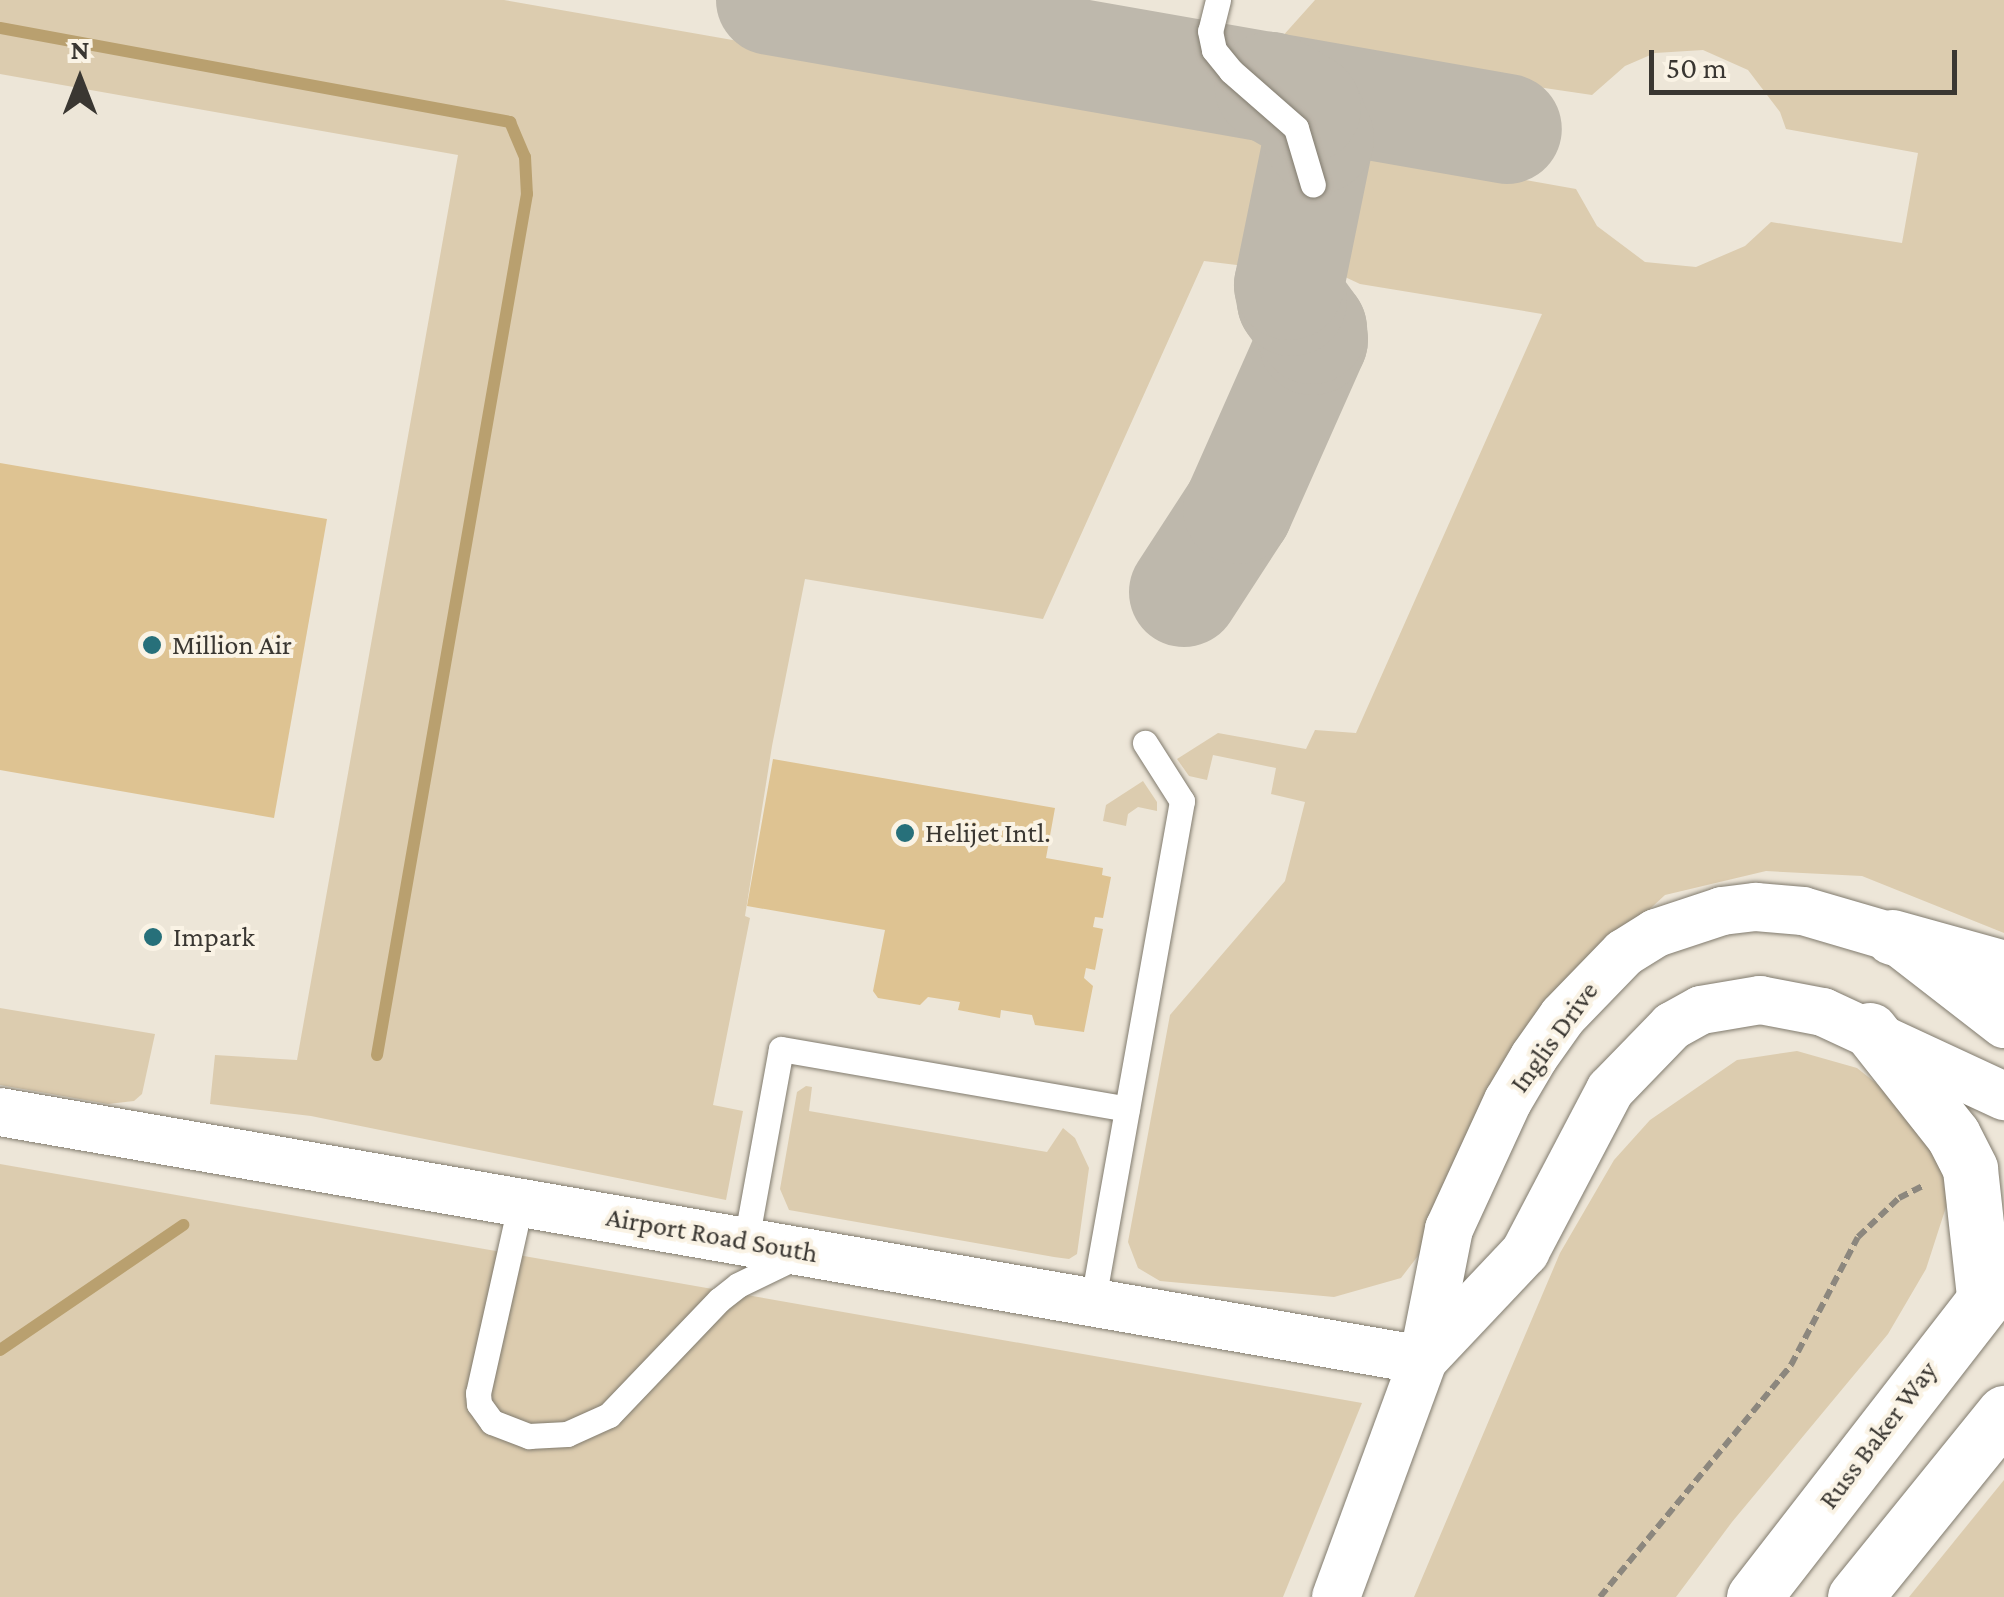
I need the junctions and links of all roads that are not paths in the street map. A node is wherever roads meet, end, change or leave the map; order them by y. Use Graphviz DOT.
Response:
graph roads {
  1 [pos="1218,0"];
  2 [pos="1313,185"];
  3 [pos="1144,743"];
  4 [pos="1892,937"];
  5 [pos="2004,968"];
  6 [pos="2004,1024"];
  7 [pos="1870,1030"];
  8 [pos="2004,1096"];
  9 [pos="1127,1110"];
  10 [pos="0,1112"];
  11 [pos="522,1201"];
  12 [pos="746,1241"];
  13 [pos="807,1252"];
  14 [pos="1994,1286"];
  15 [pos="1093,1300"];
  16 [pos="1423,1360"];
  17 [pos="2004,1413"];
  18 [pos="1336,1597"];
  19 [pos="1754,1597"];
  20 [pos="1855,1597"];
  1 -- 2 [label="lane"];
  3 -- 9 [label="lane"];
  4 -- 5 [label="main road"];
  4 -- 6 [label="street, Inglis Drive"];
  4 -- 16 [label="street, Inglis Drive"];
  7 -- 8 [label="street, Inglis Drive"];
  7 -- 14 [label="main road"];
  7 -- 16 [label="street, Inglis Drive"];
  9 -- 12 [label="lane"];
  9 -- 15 [label="lane"];
  10 -- 11 [label="street, Airport Road South"];
  11 -- 12 [label="street, Airport Road South"];
  11 -- 13 [label="lane"];
  12 -- 13 [label="street, Airport Road South"];
  13 -- 15 [label="street, Airport Road South"];
  14 -- 19 [label="main road, Russ Baker Way"];
  15 -- 16 [label="street, Airport Road South"];
  16 -- 18 [label="street, Inglis Drive"];
  17 -- 20 [label="main road"];
}
